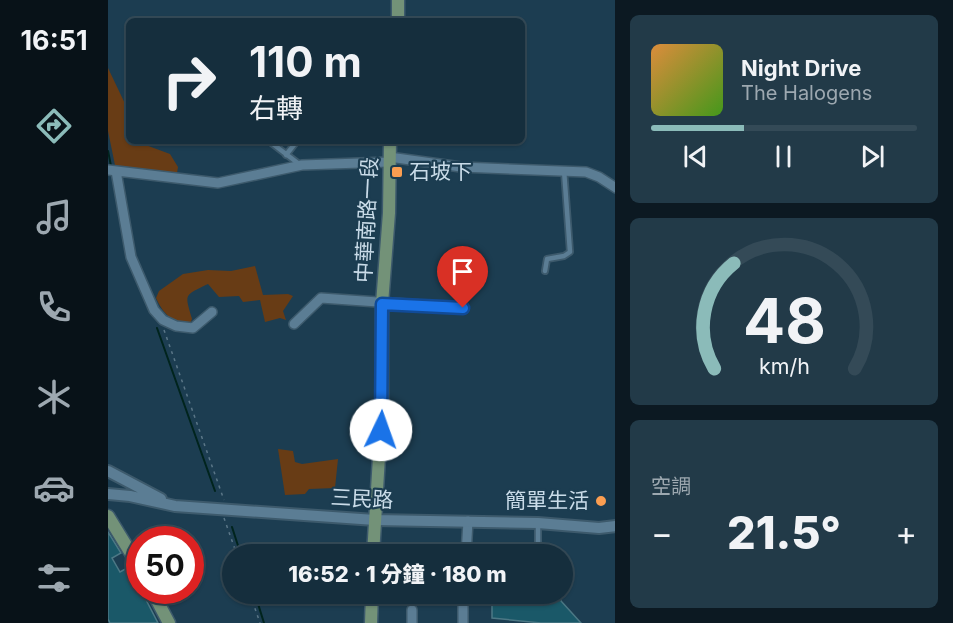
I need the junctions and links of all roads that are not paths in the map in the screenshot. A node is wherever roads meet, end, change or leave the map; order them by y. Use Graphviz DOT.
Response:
graph roads {
  1 [pos="398,0"];
  2 [pos="398,18"];
  3 [pos="273,144"];
  4 [pos="295,144"];
  5 [pos="390,144"];
  6 [pos="286,155"];
  7 [pos="389,160"];
  8 [pos="302,165"];
  9 [pos="112,170"];
  10 [pos="564,170"];
  11 [pos="615,188"];
  12 [pos="545,270"];
  13 [pos="382,304"];
  14 [pos="463,308"];
  15 [pos="212,312"];
  16 [pos="294,324"];
  17 [pos="108,471"];
  18 [pos="108,494"];
  19 [pos="175,506"];
  20 [pos="108,516"];
  21 [pos="375,520"];
  22 [pos="468,521"];
  23 [pos="538,523"];
  24 [pos="615,526"];
  25 [pos="374,544"];
  26 [pos="467,544"];
  27 [pos="538,544"];
  28 [pos="126,545"];
  29 [pos="159,604"];
  30 [pos="372,604"];
  31 [pos="464,604"];
  32 [pos="412,610"];
  33 [pos="170,623"];
  34 [pos="371,623"];
  35 [pos="412,623"];
  36 [pos="463,623"];
  1 -- 2 [label="main road"];
  3 -- 6 [label="lane"];
  4 -- 6 [label="lane"];
  5 -- 7 [label="main road, 中華南路一段"];
  6 -- 8 [label="lane"];
  7 -- 8 [label="street"];
  7 -- 10 [label="street"];
  7 -- 13 [label="main road, 中華南路一段"];
  8 -- 9 [label="street"];
  9 -- 15 [label="street"];
  10 -- 11 [label="street"];
  10 -- 12 [label="lane"];
  13 -- 14 [label="street"];
  13 -- 16 [label="street"];
  13 -- 21 [label="main road, 中華南路一段"];
  17 -- 19 [label="street"];
  18 -- 19 [label="street, 三民路"];
  19 -- 21 [label="street, 三民路"];
  20 -- 28 [label="main road"];
  21 -- 22 [label="street, 三民路"];
  21 -- 25 [label="main road, 中華南路一段"];
  22 -- 23 [label="street, 三民路"];
  22 -- 26 [label="street"];
  23 -- 24 [label="street, 三民路"];
  23 -- 27 [label="lane"];
  29 -- 33 [label="main road"];
  30 -- 34 [label="main road"];
  31 -- 36 [label="street"];
  32 -- 35 [label="street"];
}
